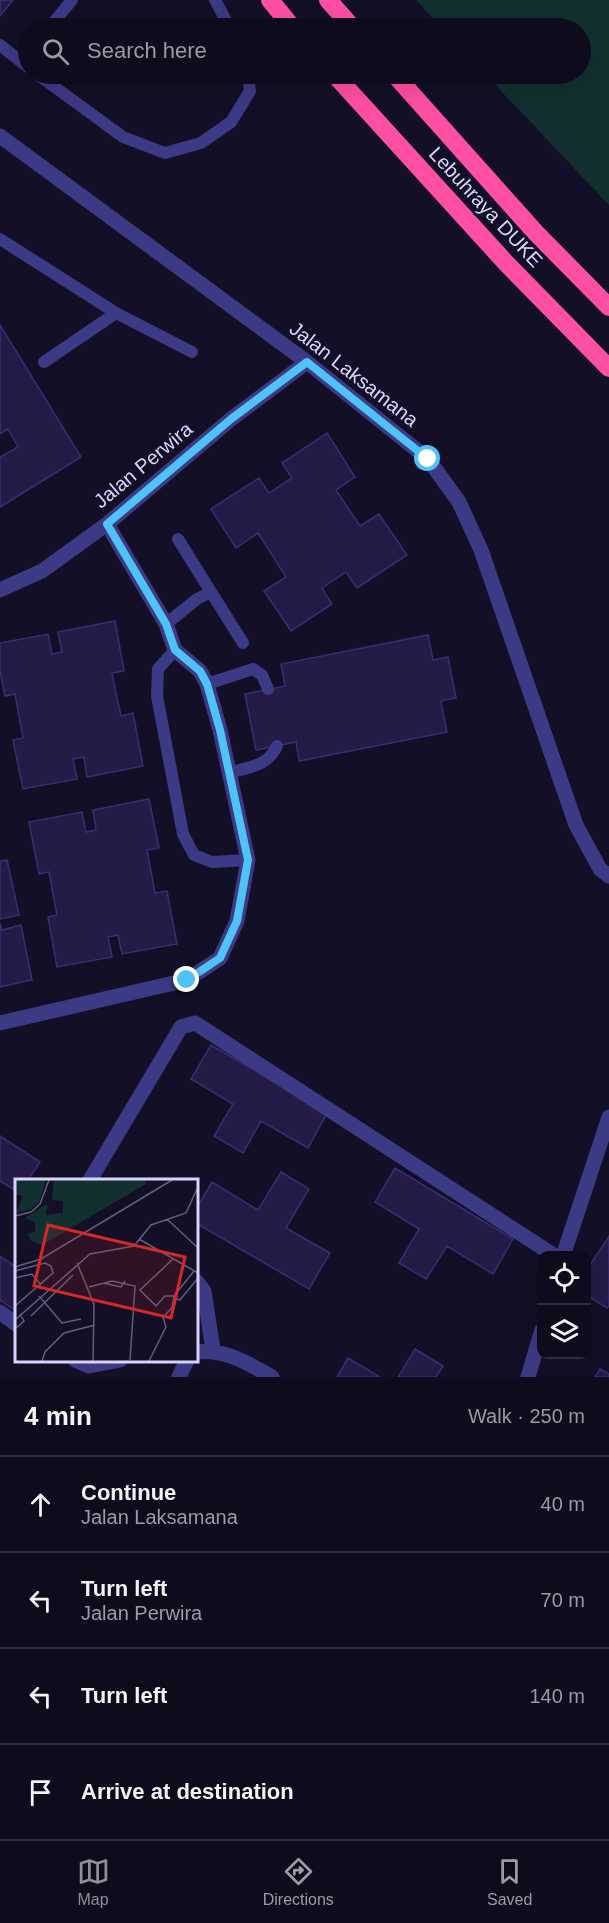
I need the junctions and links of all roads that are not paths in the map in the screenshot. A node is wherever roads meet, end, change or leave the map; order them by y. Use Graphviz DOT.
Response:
graph roads {
  1 [pos="72,0"];
  2 [pos="215,0"];
  3 [pos="270,0"];
  4 [pos="328,0"];
  5 [pos="57,18"];
  6 [pos="225,18"];
  7 [pos="285,18"];
  8 [pos="344,18"];
  9 [pos="0,45"];
  10 [pos="18,57"];
  11 [pos="51,84"];
  12 [pos="249,84"];
  13 [pos="343,84"];
  14 [pos="403,84"];
  15 [pos="0,136"];
  16 [pos="0,238"];
  17 [pos="609,307"];
  18 [pos="116,313"];
  19 [pos="192,352"];
  20 [pos="44,362"];
  21 [pos="307,362"];
  22 [pos="609,368"];
  23 [pos="107,524"];
  24 [pos="178,539"];
  25 [pos="0,590"];
  26 [pos="211,592"];
  27 [pos="166,624"];
  28 [pos="243,643"];
  29 [pos="175,650"];
  30 [pos="207,684"];
  31 [pos="268,689"];
  32 [pos="277,746"];
  33 [pos="228,772"];
  34 [pos="248,860"];
  35 [pos="609,876"];
  36 [pos="0,1023"];
  37 [pos="609,1117"];
  38 [pos="91,1179"];
  39 [pos="547,1251"];
  40 [pos="565,1251"];
  41 [pos="198,1284"];
  42 [pos="0,1312"];
  43 [pos="15,1323"];
  44 [pos="537,1347"];
  45 [pos="213,1350"];
  46 [pos="198,1352"];
  47 [pos="80,1362"];
  48 [pos="110,1362"];
  49 [pos="186,1362"];
  50 [pos="179,1377"];
  51 [pos="272,1377"];
  52 [pos="528,1377"];
  1 -- 5 [label="lane"];
  2 -- 6 [label="lane"];
  3 -- 7 [label="highway"];
  4 -- 8 [label="highway"];
  9 -- 10 [label="lane"];
  11 -- 12 [label="lane"];
  13 -- 22 [label="highway, Lebuhraya DUKE"];
  14 -- 17 [label="highway, Lebuhraya DUKE"];
  15 -- 21 [label="street, Jalan Laksamana"];
  16 -- 18 [label="lane"];
  18 -- 19 [label="lane"];
  18 -- 20 [label="lane"];
  21 -- 23 [label="street, Jalan Perwira"];
  21 -- 35 [label="street, Jalan Laksamana"];
  23 -- 25 [label="street, Jalan Perwira"];
  23 -- 27 [label="street"];
  24 -- 26 [label="lane"];
  26 -- 27 [label="lane"];
  26 -- 28 [label="lane"];
  27 -- 29 [label="street"];
  29 -- 30 [label="street"];
  29 -- 34 [label="lane"];
  30 -- 31 [label="lane"];
  30 -- 33 [label="street"];
  32 -- 33 [label="lane"];
  33 -- 34 [label="street"];
  34 -- 36 [label="street"];
  37 -- 40 [label="street"];
  38 -- 39 [label="street"];
  41 -- 45 [label="street"];
  42 -- 43 [label="street"];
  44 -- 52 [label="street"];
  45 -- 46 [label="street"];
  45 -- 51 [label="street"];
  47 -- 48 [label="street"];
  49 -- 50 [label="street"];
}
